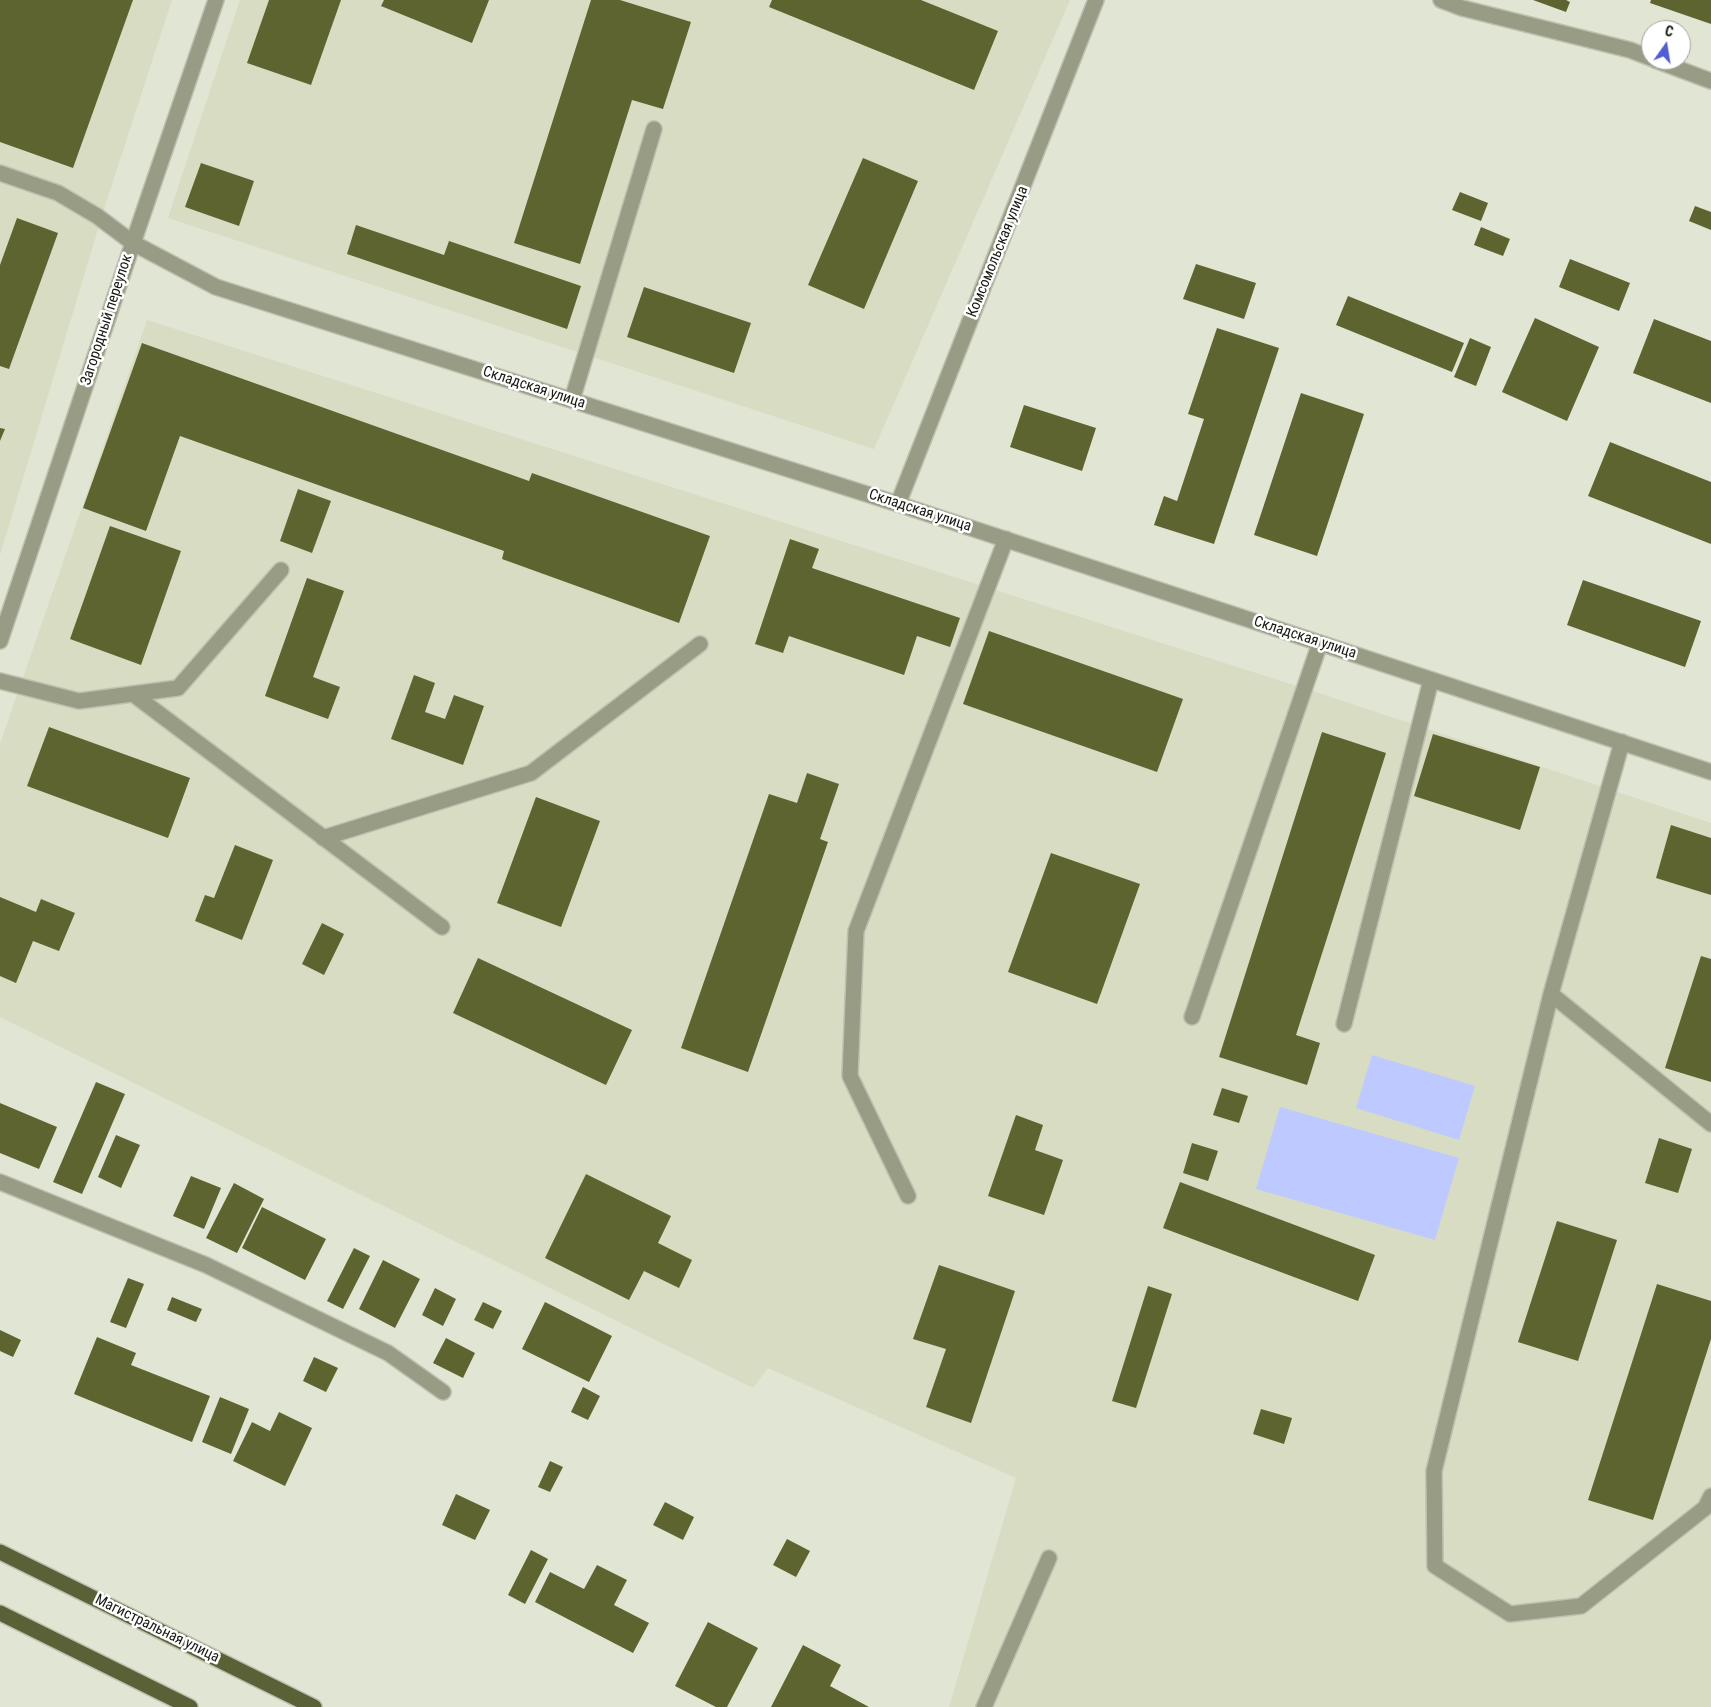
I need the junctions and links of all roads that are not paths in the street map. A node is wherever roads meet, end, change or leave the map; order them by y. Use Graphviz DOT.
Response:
graph roads {
  1 [pos="216,0"];
  2 [pos="1096,0"];
  3 [pos="1441,0"];
  4 [pos="1641,54"];
  5 [pos="1682,70"];
  6 [pos="1711,81"];
  7 [pos="654,129"];
  8 [pos="0,173"];
  9 [pos="133,243"];
  10 [pos="572,400"];
  11 [pos="898,504"];
  12 [pos="1006,539"];
  13 [pos="281,570"];
  14 [pos="0,641"];
  15 [pos="1320,643"];
  16 [pos="700,644"];
  17 [pos="1431,680"];
  18 [pos="0,681"];
  19 [pos="132,694"];
  20 [pos="1622,742"];
  21 [pos="1711,772"];
  22 [pos="323,838"];
  23 [pos="442,927"];
  24 [pos="1551,994"];
  25 [pos="1192,1017"];
  26 [pos="1344,1024"];
  27 [pos="1711,1124"];
  28 [pos="0,1182"];
  29 [pos="908,1196"];
  30 [pos="443,1392"];
  31 [pos="1711,1496"];
  32 [pos="0,1552"];
  33 [pos="1049,1558"];
  34 [pos="0,1613"];
  35 [pos="190,1707"];
  36 [pos="314,1707"];
  37 [pos="984,1707"];
  1 -- 9 [label="street, Загородный переулок"];
  2 -- 11 [label="street, Комсомольская улица"];
  3 -- 4 [label="street"];
  5 -- 6 [label="street"];
  7 -- 10 [label="street"];
  8 -- 9 [label="street, Складская улица"];
  9 -- 10 [label="street, Складская улица"];
  9 -- 14 [label="street, Загородный переулок"];
  10 -- 11 [label="street, Складская улица"];
  11 -- 12 [label="street, Складская улица"];
  12 -- 15 [label="street, Складская улица"];
  12 -- 29 [label="street"];
  13 -- 19 [label="street"];
  15 -- 17 [label="street, Складская улица"];
  15 -- 25 [label="street"];
  16 -- 22 [label="street"];
  17 -- 20 [label="street, Складская улица"];
  17 -- 26 [label="street"];
  18 -- 19 [label="street"];
  19 -- 22 [label="street"];
  20 -- 21 [label="street, Складская улица"];
  20 -- 24 [label="street"];
  22 -- 23 [label="street"];
  24 -- 27 [label="street"];
  24 -- 31 [label="street"];
  28 -- 30 [label="street"];
  32 -- 36 [label="main road, Магистральная улица"];
  33 -- 37 [label="street"];
  34 -- 35 [label="main road"];
}
